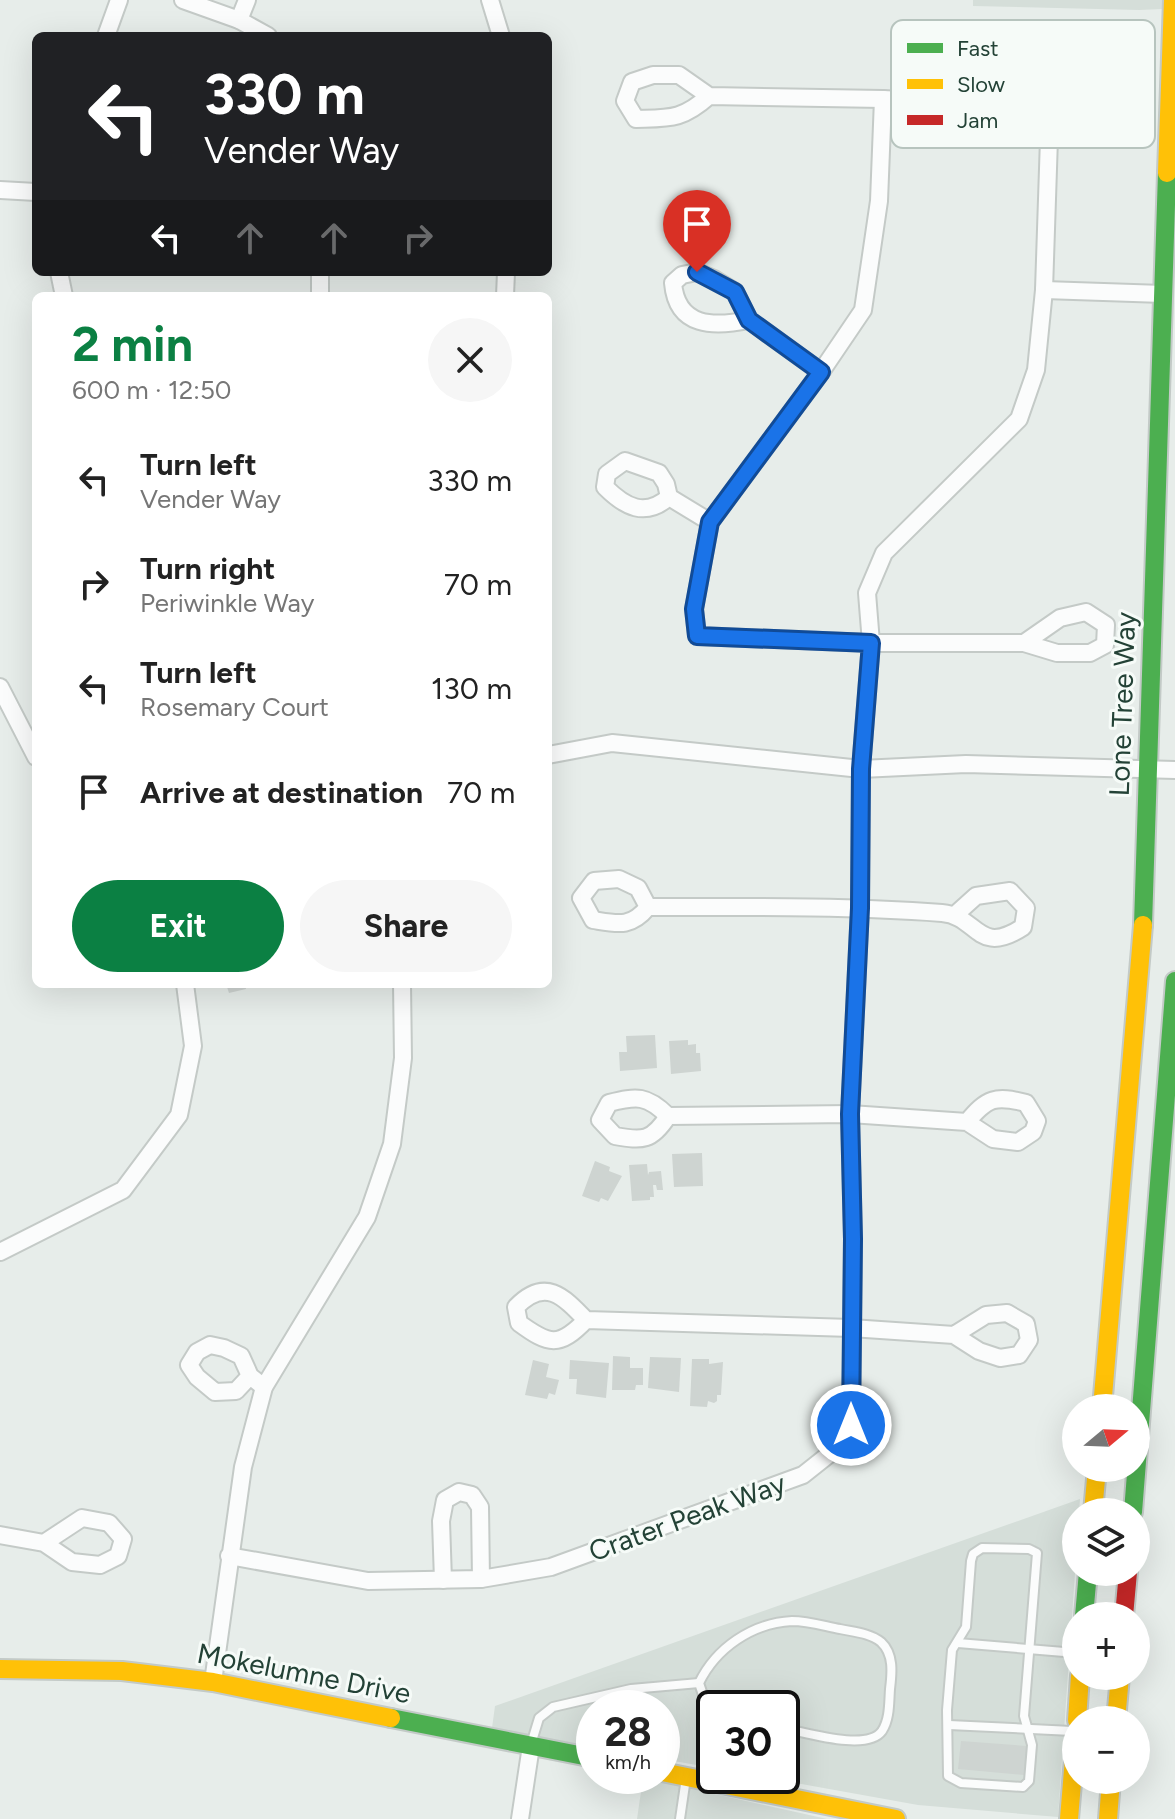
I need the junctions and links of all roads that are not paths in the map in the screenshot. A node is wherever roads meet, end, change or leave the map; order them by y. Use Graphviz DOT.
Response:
graph roads {
  1 [pos="119,0"];
  2 [pos="183,0"];
  3 [pos="247,0"];
  4 [pos="490,0"];
  5 [pos="1173,0"];
  6 [pos="239,20"];
  7 [pos="107,32"];
  8 [pos="261,32"];
  9 [pos="500,32"];
  10 [pos="709,96"];
  11 [pos="883,99"];
  12 [pos="891,99"];
  13 [pos="1049,148"];
  14 [pos="0,190"];
  15 [pos="32,192"];
  16 [pos="1044,290"];
  17 [pos="1163,294"];
  18 [pos="749,320"];
  19 [pos="821,372"];
  20 [pos="669,497"];
  21 [pos="710,522"];
  22 [pos="871,643"];
  23 [pos="1024,643"];
  24 [pos="0,687"];
  25 [pos="32,749"];
  26 [pos="552,754"];
  27 [pos="861,769"];
  28 [pos="1147,769"];
  29 [pos="1175,770"];
  30 [pos="648,907"];
  31 [pos="860,908"];
  32 [pos="956,914"];
  33 [pos="1175,981"];
  34 [pos="186,988"];
  35 [pos="402,988"];
  36 [pos="850,1114"];
  37 [pos="668,1116"];
  38 [pos="967,1122"];
  39 [pos="0,1252"];
  40 [pos="586,1320"];
  41 [pos="851,1328"];
  42 [pos="954,1335"];
  43 [pos="250,1376"];
  44 [pos="264,1387"];
  45 [pos="1103,1394"];
  46 [pos="1134,1498"];
  47 [pos="0,1535"];
  48 [pos="44,1543"];
  49 [pos="229,1556"];
  50 [pos="481,1579"];
  51 [pos="443,1580"];
  52 [pos="958,1643"];
  53 [pos="1030,1650"];
  54 [pos="1062,1652"];
  55 [pos="0,1669"];
  56 [pos="213,1682"];
  57 [pos="699,1683"];
  58 [pos="701,1690"];
  59 [pos="949,1725"];
  60 [pos="1030,1730"];
  61 [pos="800,1731"];
  62 [pos="1062,1732"];
  63 [pos="531,1746"];
  64 [pos="576,1755"];
  65 [pos="680,1776"];
  66 [pos="686,1777"];
  67 [pos="1071,1794"];
  68 [pos="1110,1794"];
  69 [pos="838,1813"];
  70 [pos="520,1819"];
  71 [pos="680,1819"];
  72 [pos="896,1819"];
  73 [pos="1069,1819"];
  74 [pos="1108,1819"];
  1 -- 7 [label="street"];
  2 -- 6 [label="street"];
  3 -- 6 [label="street"];
  4 -- 9 [label="street"];
  5 -- 17 [label="main road, Lone Tree Way"];
  6 -- 8 [label="street"];
  10 -- 10 [label="street"];
  10 -- 11 [label="street"];
  11 -- 12 [label="street, Crater Peak Way"];
  11 -- 19 [label="street"];
  13 -- 16 [label="street, Crater Peak Way"];
  14 -- 15 [label="street"];
  16 -- 17 [label="street"];
  16 -- 22 [label="street, Crater Peak Way"];
  17 -- 28 [label="main road, Lone Tree Way"];
  18 -- 18 [label="street"];
  18 -- 19 [label="street"];
  19 -- 21 [label="street"];
  20 -- 21 [label="street"];
  21 -- 22 [label="street"];
  22 -- 23 [label="street"];
  22 -- 27 [label="street, Crater Peak Way"];
  24 -- 25 [label="street"];
  26 -- 27 [label="street"];
  27 -- 28 [label="street"];
  27 -- 31 [label="street, Crater Peak Way"];
  28 -- 29 [label="street"];
  28 -- 45 [label="main road, Lone Tree Way"];
  30 -- 31 [label="street"];
  31 -- 32 [label="street"];
  31 -- 36 [label="street, Crater Peak Way"];
  33 -- 46 [label="main road"];
  34 -- 39 [label="street"];
  35 -- 44 [label="street"];
  36 -- 37 [label="street"];
  36 -- 38 [label="street"];
  36 -- 41 [label="street, Crater Peak Way"];
  40 -- 41 [label="street"];
  41 -- 42 [label="street"];
  41 -- 50 [label="street, Crater Peak Way"];
  43 -- 44 [label="street"];
  44 -- 49 [label="street"];
  47 -- 48 [label="street"];
  49 -- 51 [label="street, Crater Peak Way"];
  49 -- 56 [label="street"];
  50 -- 51 [label="street, Crater Peak Way"];
  50 -- 51 [label="street"];
  52 -- 53 [label="lane"];
  52 -- 53 [label="lane"];
  52 -- 59 [label="lane"];
  53 -- 54 [label="lane"];
  53 -- 60 [label="lane"];
  55 -- 56 [label="main road, Mokelumne Drive"];
  56 -- 63 [label="main road, Mokelumne Drive"];
  57 -- 58 [label="lane"];
  57 -- 61 [label="lane"];
  57 -- 63 [label="lane"];
  59 -- 60 [label="lane"];
  59 -- 60 [label="lane"];
  60 -- 62 [label="lane"];
  63 -- 64 [label="main road, Mokelumne Drive"];
  63 -- 70 [label="street"];
  65 -- 66 [label="main road"];
  66 -- 69 [label="main road"];
  66 -- 71 [label="lane"];
  67 -- 73 [label="main road"];
  68 -- 74 [label="main road"];
  69 -- 72 [label="main road"];
}
